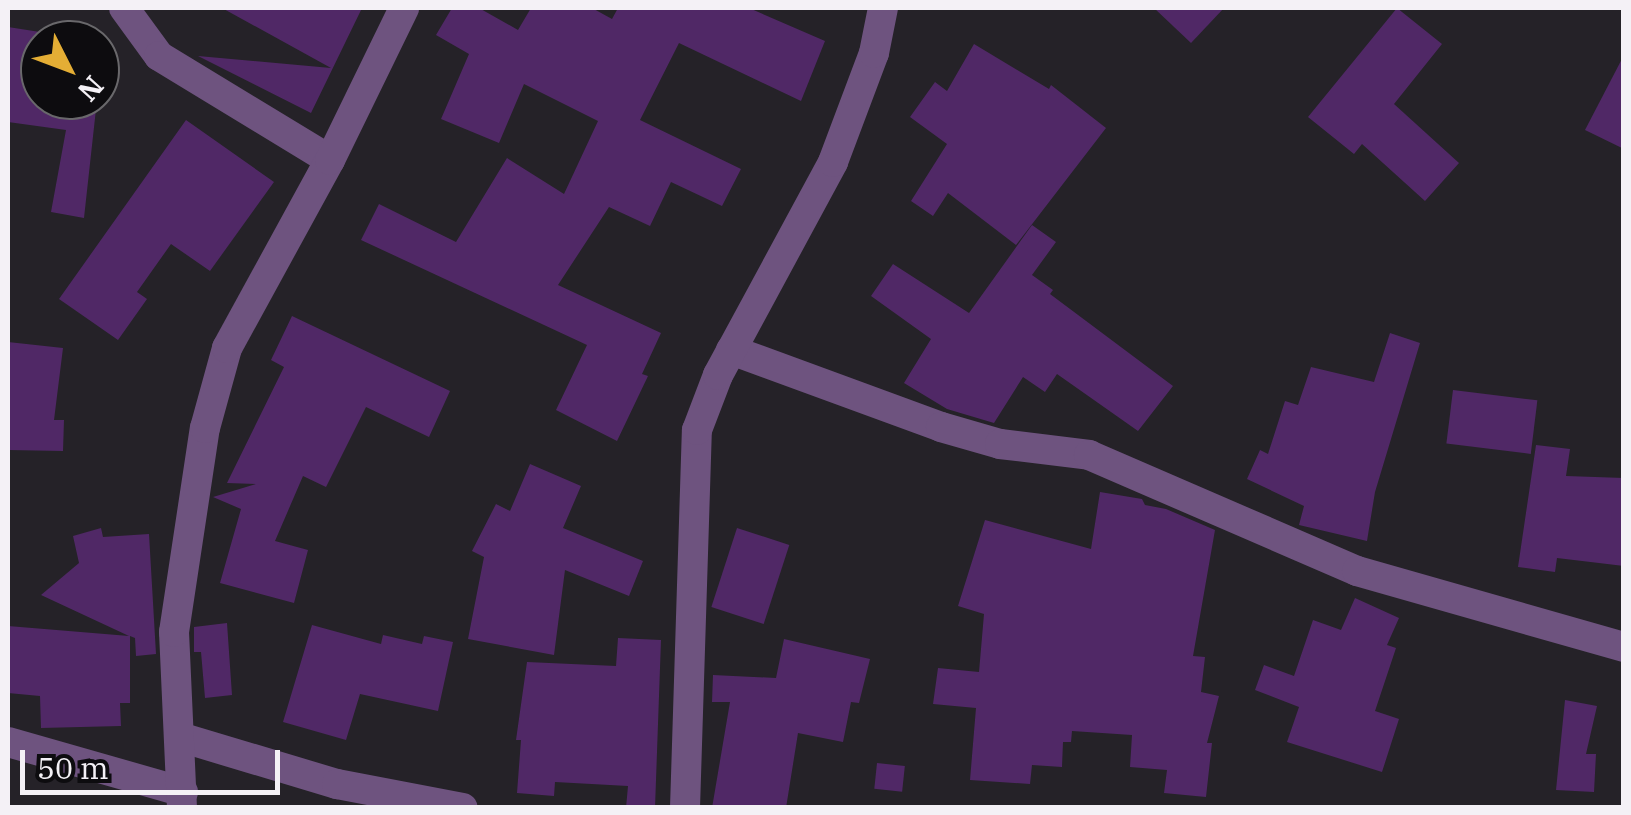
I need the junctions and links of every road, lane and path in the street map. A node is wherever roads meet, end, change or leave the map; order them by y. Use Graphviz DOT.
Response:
graph roads {
  1 [pos="124,8"];
  2 [pos="404,8"];
  3 [pos="883,8"];
  4 [pos="330,160"];
  5 [pos="731,350"];
  6 [pos="1624,647"];
  7 [pos="180,737"];
  8 [pos="8,742"];
  9 [pos="182,800"];
  10 [pos="463,808"];
  11 [pos="685,808"];
  1 -- 4 [label="street"];
  2 -- 4 [label="street"];
  3 -- 5 [label="street"];
  4 -- 7 [label="street"];
  5 -- 6 [label="street"];
  5 -- 11 [label="street"];
  7 -- 9 [label="street"];
  7 -- 10 [label="street"];
  8 -- 9 [label="street"];
}
